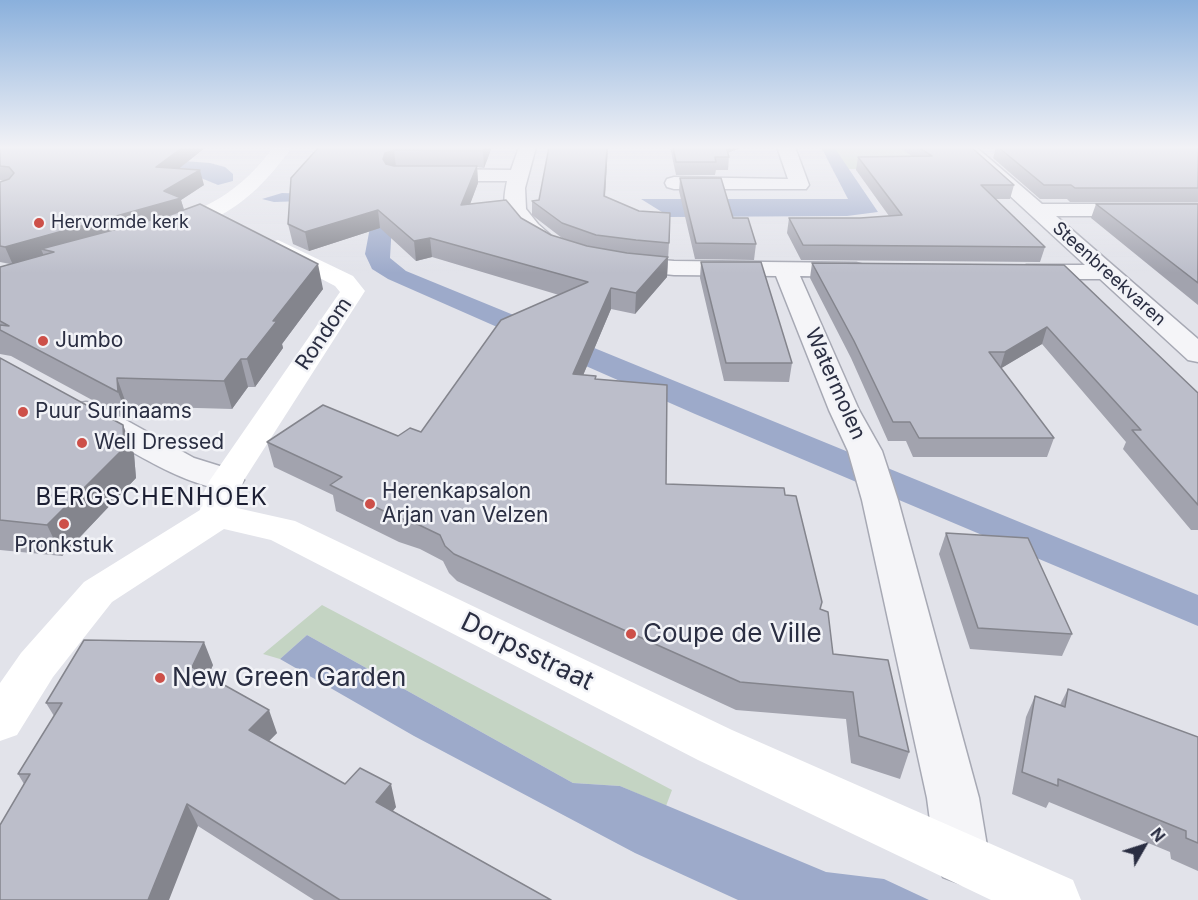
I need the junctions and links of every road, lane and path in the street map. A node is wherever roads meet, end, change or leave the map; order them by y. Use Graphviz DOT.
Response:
graph roads {
  1 [pos="248,189"];
  2 [pos="514,189"];
  3 [pos="1017,189"];
  4 [pos="1038,210"];
  5 [pos="1198,210"];
  6 [pos="213,214"];
  7 [pos="157,232"];
  8 [pos="562,247"];
  9 [pos="600,259"];
  10 [pos="785,269"];
  11 [pos="880,270"];
  12 [pos="1009,271"];
  13 [pos="1106,272"];
  14 [pos="1198,354"];
  15 [pos="60,396"];
  16 [pos="222,498"];
  17 [pos="0,721"];
  18 [pos="963,858"];
  19 [pos="1053,900"];
  1 -- 6 [label="street"];
  2 -- 8 [label="street"];
  3 -- 4 [label="street, Steenbreekvaren"];
  4 -- 5 [label="street"];
  4 -- 13 [label="street, Steenbreekvaren"];
  6 -- 7 [label="street"];
  6 -- 16 [label="street, Rondom"];
  9 -- 10 [label="street"];
  10 -- 11 [label="street"];
  10 -- 18 [label="street, Watermolen"];
  12 -- 13 [label="street"];
  13 -- 14 [label="street, Steenbreekvaren"];
  15 -- 16 [label="street, Dorpsstraat"];
  16 -- 17 [label="street"];
  16 -- 18 [label="street, Dorpsstraat"];
  18 -- 19 [label="street, Dorpsstraat"];
}
